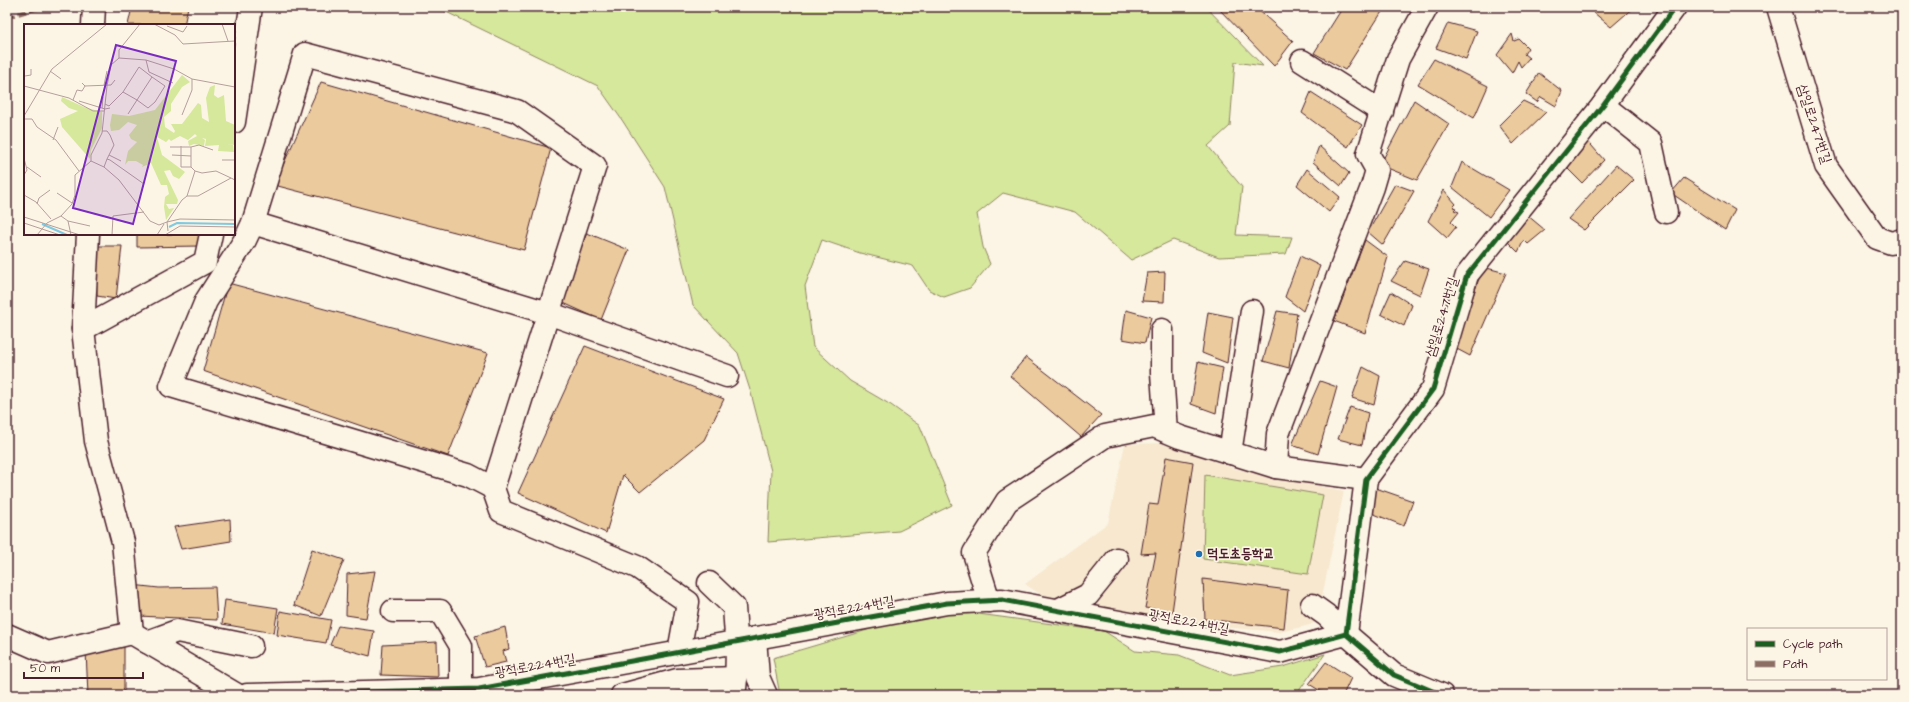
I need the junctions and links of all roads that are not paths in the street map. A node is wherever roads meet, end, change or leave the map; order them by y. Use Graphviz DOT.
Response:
graph roads {
  1 [pos="94,7"];
  2 [pos="251,7"];
  3 [pos="1427,7"];
  4 [pos="1675,7"];
  5 [pos="1778,7"];
  6 [pos="93,24"];
  7 [pos="1302,61"];
  8 [pos="1603,105"];
  9 [pos="1382,112"];
  10 [pos="235,115"];
  11 [pos="1666,212"];
  12 [pos="253,223"];
  13 [pos="88,235"];
  14 [pos="211,235"];
  15 [pos="1896,242"];
  16 [pos="1252,311"];
  17 [pos="548,313"];
  18 [pos="83,329"];
  19 [pos="1162,330"];
  20 [pos="727,376"];
  21 [pos="1166,431"];
  22 [pos="1230,453"];
  23 [pos="1276,467"];
  24 [pos="1366,479"];
  25 [pos="493,488"];
  26 [pos="1117,560"];
  27 [pos="709,583"];
  28 [pos="989,600"];
  29 [pos="1312,605"];
  30 [pos="393,610"];
  31 [pos="1058,610"];
  32 [pos="1346,634"];
  33 [pos="7,635"];
  34 [pos="140,637"];
  35 [pos="746,640"];
  36 [pos="251,646"];
  37 [pos="679,652"];
  38 [pos="735,686"];
  39 [pos="462,692"];
  40 [pos="236,695"];
  41 [pos="247,695"];
  42 [pos="622,695"];
  43 [pos="766,695"];
  44 [pos="1442,695"];
  1 -- 6 [label="street"];
  2 -- 10 [label="street"];
  3 -- 9 [label="street"];
  4 -- 8 [label="street, 삼일로247번길"];
  5 -- 15 [label="street, 삼일로247번길"];
  7 -- 9 [label="street"];
  8 -- 11 [label="street"];
  8 -- 24 [label="street, 삼일로247번길"];
  9 -- 23 [label="street"];
  12 -- 17 [label="street"];
  12 -- 17 [label="street"];
  12 -- 25 [label="street"];
  13 -- 18 [label="street"];
  14 -- 18 [label="street"];
  16 -- 22 [label="street"];
  17 -- 20 [label="street"];
  17 -- 25 [label="street"];
  18 -- 34 [label="street"];
  19 -- 21 [label="street"];
  21 -- 22 [label="street"];
  21 -- 28 [label="street"];
  22 -- 23 [label="street"];
  23 -- 24 [label="street"];
  24 -- 32 [label="street, 삼일로247번길"];
  25 -- 37 [label="street"];
  26 -- 31 [label="street"];
  27 -- 35 [label="street"];
  28 -- 31 [label="street, 광적로224번길"];
  28 -- 35 [label="street, 광적로224번길"];
  29 -- 32 [label="street"];
  30 -- 39 [label="street"];
  31 -- 32 [label="street, 광적로224번길"];
  32 -- 44 [label="street"];
  33 -- 34 [label="street"];
  34 -- 36 [label="street"];
  34 -- 40 [label="street"];
  35 -- 37 [label="street, 광적로224번길"];
  35 -- 38 [label="street"];
  35 -- 43 [label="street"];
  37 -- 39 [label="street, 광적로224번길"];
  38 -- 42 [label="street"];
  39 -- 41 [label="street, 광적로224번길"];
}
